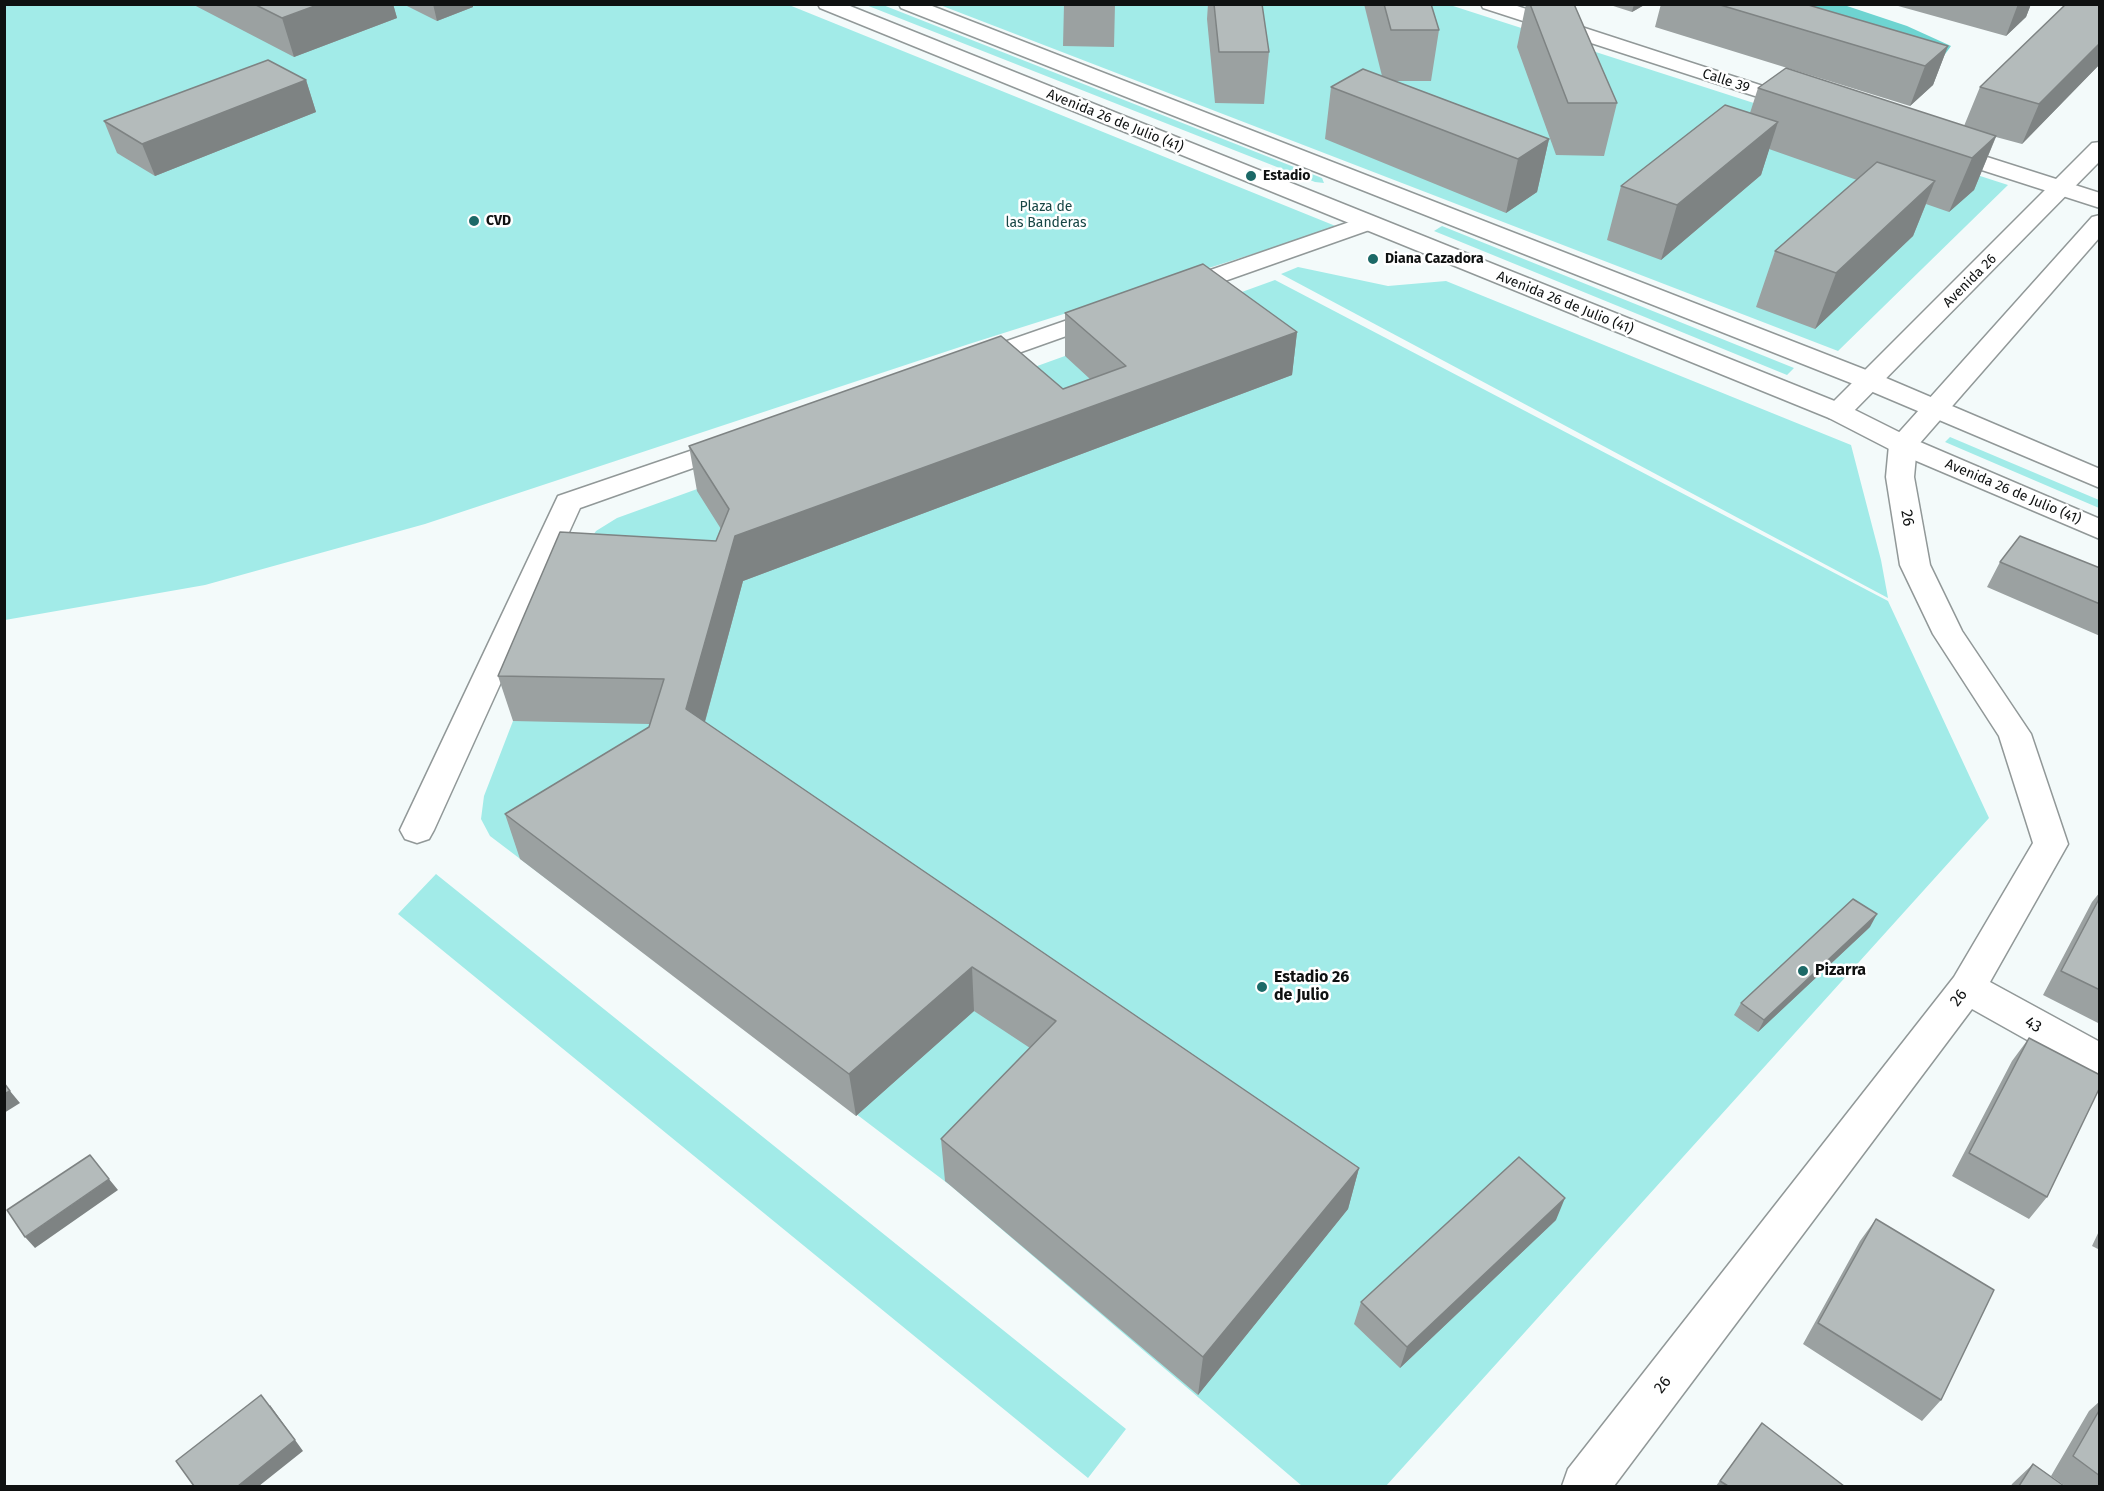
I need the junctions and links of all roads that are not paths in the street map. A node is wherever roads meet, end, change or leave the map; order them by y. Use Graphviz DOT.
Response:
graph roads {
  1 [pos="827,4"];
  2 [pos="908,4"];
  3 [pos="1490,4"];
  4 [pos="1821,111"];
  5 [pos="1923,144"];
  6 [pos="2100,148"];
  7 [pos="2062,188"];
  8 [pos="1405,199"];
  9 [pos="2100,201"];
  10 [pos="2100,222"];
  11 [pos="1367,223"];
  12 [pos="940,372"];
  13 [pos="1870,381"];
  14 [pos="1934,411"];
  15 [pos="1838,412"];
  16 [pos="760,435"];
  17 [pos="1903,445"];
  18 [pos="2100,480"];
  19 [pos="2100,530"];
  20 [pos="417,830"];
  21 [pos="1967,988"];
  22 [pos="2100,1061"];
  23 [pos="1585,1486"];
  1 -- 11 [label="main road, Avenida 26 de Julio (41)"];
  2 -- 8 [label="main road, Avenida 26 de Julio (41)"];
  3 -- 4 [label="main road, Calle 39"];
  5 -- 7 [label="main road"];
  6 -- 7 [label="main road, Avenida 26"];
  7 -- 9 [label="main road"];
  7 -- 13 [label="main road, Avenida 26"];
  8 -- 11 [label="main road"];
  8 -- 13 [label="main road, Avenida 26 de Julio (41)"];
  10 -- 14 [label="main road"];
  11 -- 12 [label="main road"];
  11 -- 15 [label="main road, Avenida 26 de Julio (41)"];
  13 -- 14 [label="main road, Avenida 26 de Julio (41)"];
  13 -- 15 [label="main road, Avenida 26"];
  14 -- 17 [label="main road"];
  14 -- 18 [label="main road, Avenida 26 de Julio (41)"];
  15 -- 17 [label="main road, Avenida 26 de Julio (41)"];
  16 -- 20 [label="main road"];
  17 -- 19 [label="main road, Avenida 26 de Julio (41)"];
  17 -- 21 [label="main road, 26"];
  21 -- 22 [label="main road, 43"];
  21 -- 23 [label="main road, 26"];
}
